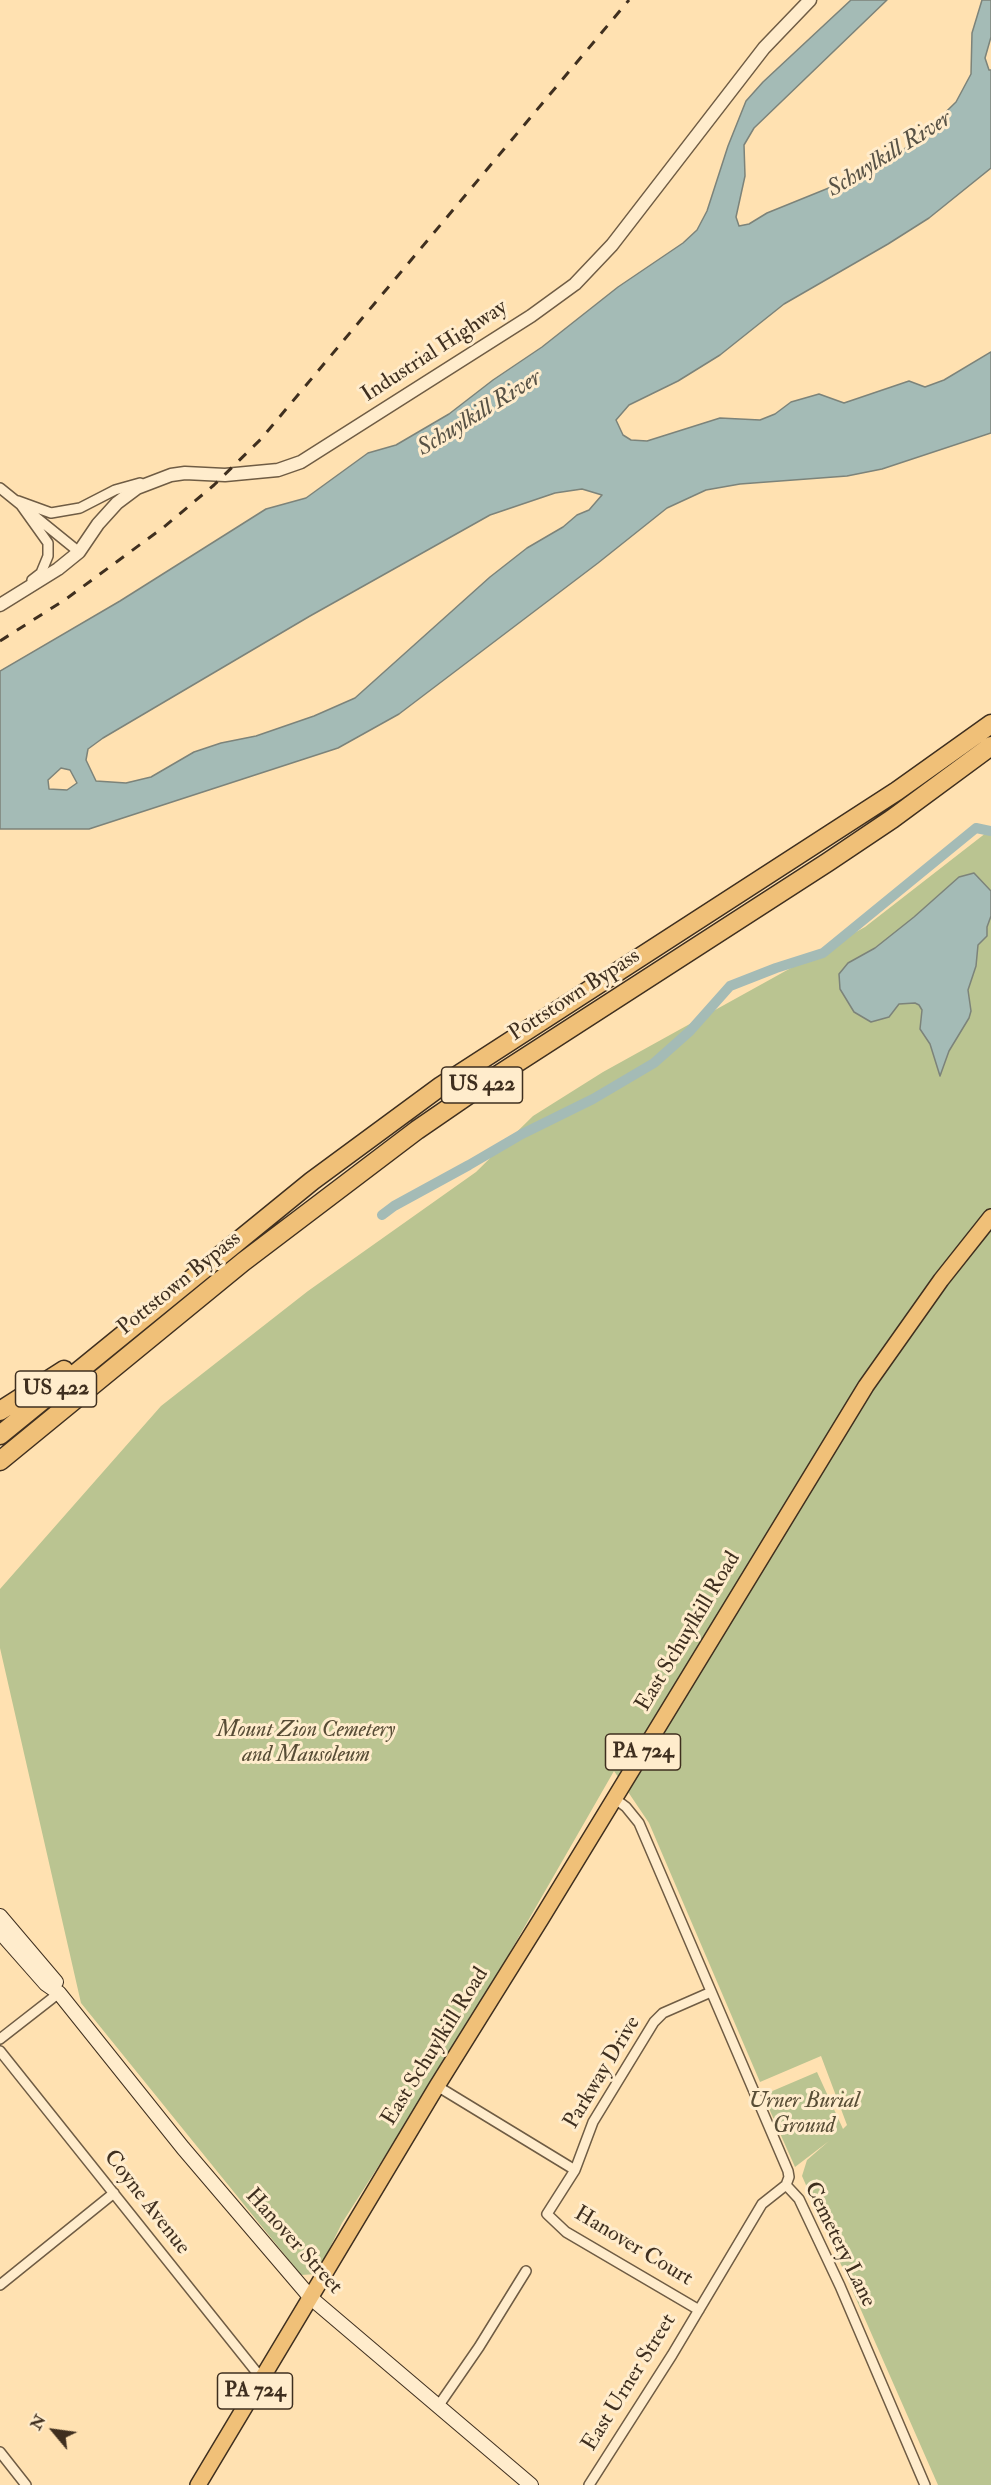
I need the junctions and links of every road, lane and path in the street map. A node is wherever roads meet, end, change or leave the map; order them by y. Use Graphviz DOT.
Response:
graph roads {
  1 [pos="810,0"];
  2 [pos="171,475"];
  3 [pos="0,488"];
  4 [pos="18,501"];
  5 [pos="80,552"];
  6 [pos="13,597"];
  7 [pos="0,605"];
  8 [pos="991,724"];
  9 [pos="991,746"];
  10 [pos="991,1217"];
  11 [pos="112,1342"];
  12 [pos="0,1411"];
  13 [pos="0,1435"];
  14 [pos="0,1461"];
  15 [pos="614,1798"];
  16 [pos="0,1916"];
  17 [pos="0,1932"];
  18 [pos="711,1992"];
  19 [pos="59,1993"];
  20 [pos="0,2038"];
  21 [pos="0,2050"];
  22 [pos="438,2086"];
  23 [pos="574,2170"];
  24 [pos="786,2185"];
  25 [pos="114,2193"];
  26 [pos="526,2271"];
  27 [pos="0,2285"];
  28 [pos="311,2298"];
  29 [pos="699,2310"];
  30 [pos="262,2379"];
  31 [pos="439,2405"];
  32 [pos="0,2452"];
  33 [pos="26,2485"];
  34 [pos="198,2485"];
  35 [pos="531,2485"];
  36 [pos="589,2485"];
  37 [pos="925,2485"];
  1 -- 2 [label="street, Industrial Highway"];
  2 -- 4 [label="street"];
  2 -- 5 [label="street, Industrial Highway"];
  3 -- 4 [label="street"];
  4 -- 5 [label="street"];
  4 -- 6 [label="street"];
  5 -- 6 [label="street, Industrial Highway"];
  6 -- 7 [label="street, Industrial Highway"];
  8 -- 11 [label="highway, Pottstown Bypass / US 422"];
  9 -- 14 [label="highway, Pottstown Bypass / US 422"];
  10 -- 15 [label="main road, East Schuylkill Road / PA 724"];
  11 -- 12 [label="highway"];
  11 -- 13 [label="highway, Pottstown Bypass / US 422"];
  15 -- 18 [label="street, Cemetery Lane"];
  15 -- 22 [label="main road, East Schuylkill Road / PA 724"];
  16 -- 19 [label="main road, Hanover Street"];
  17 -- 19 [label="main road, Hanover Street"];
  18 -- 23 [label="street, Parkway Drive"];
  18 -- 24 [label="street, Cemetery Lane"];
  19 -- 20 [label="street"];
  19 -- 28 [label="main road, Hanover Street"];
  21 -- 25 [label="street, Coyne Avenue"];
  22 -- 23 [label="street, Hanover Court"];
  22 -- 28 [label="main road, East Schuylkill Road / PA 724"];
  23 -- 29 [label="street, Hanover Court"];
  24 -- 29 [label="street, East Urner Street"];
  24 -- 37 [label="street, Cemetery Lane"];
  25 -- 27 [label="street"];
  25 -- 30 [label="street, Coyne Avenue"];
  26 -- 31 [label="street"];
  28 -- 30 [label="main road, PA 724"];
  28 -- 31 [label="main road, Hanover Street"];
  29 -- 36 [label="street, East Urner Street"];
  30 -- 34 [label="main road, PA 724"];
  31 -- 35 [label="main road, Hanover Street"];
  32 -- 33 [label="street"];
}
